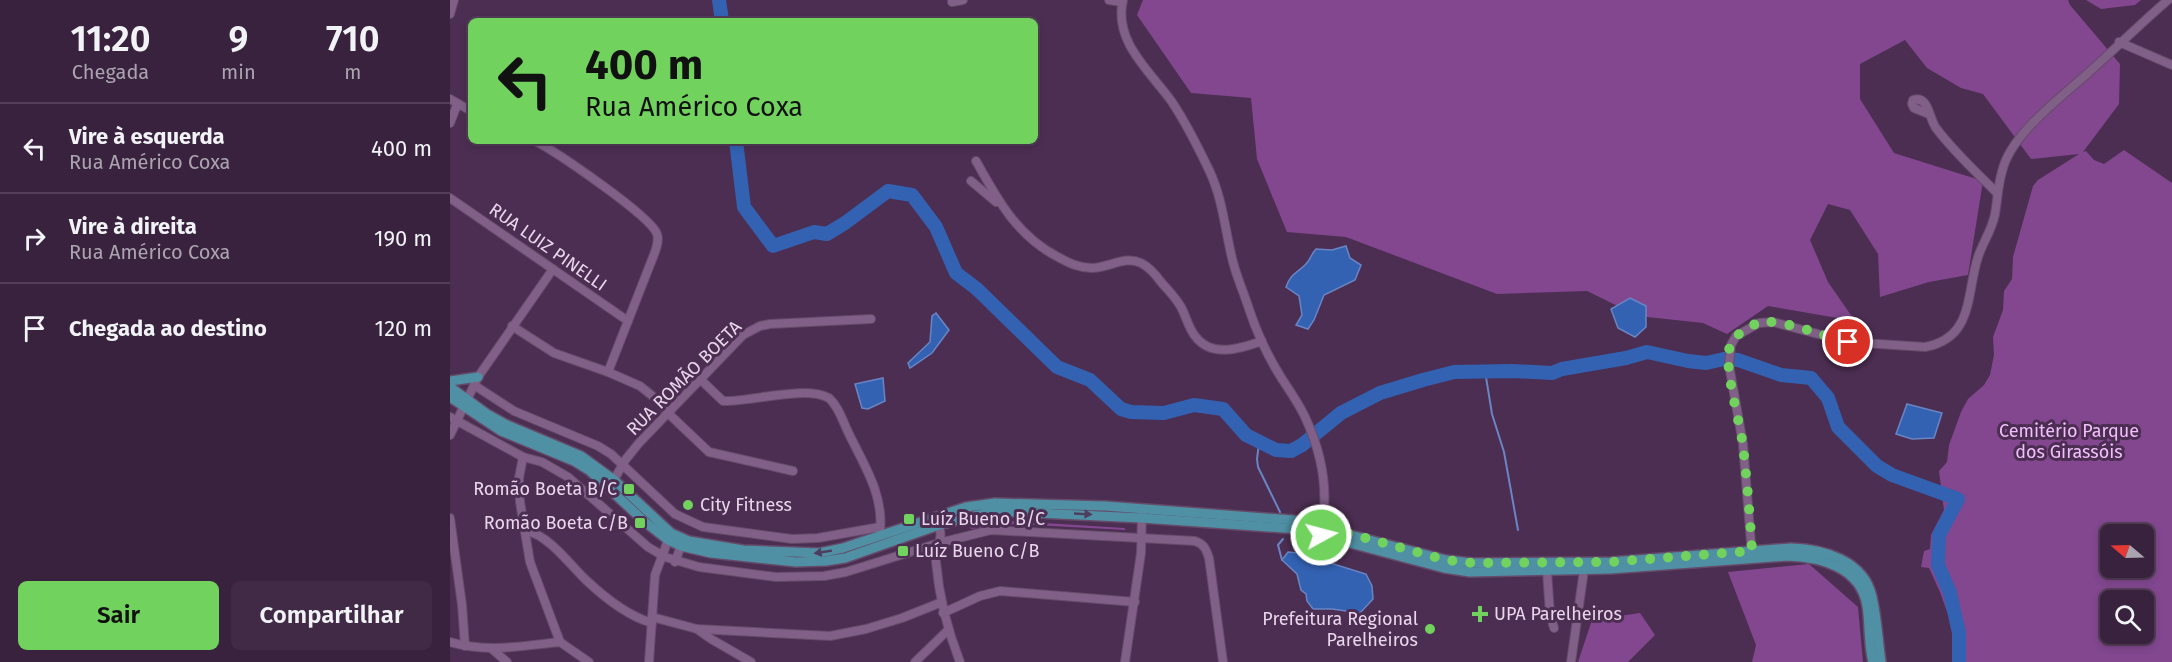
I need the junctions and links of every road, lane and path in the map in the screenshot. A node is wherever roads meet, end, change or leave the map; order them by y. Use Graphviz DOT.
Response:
graph roads {
  1 [pos="454,0"];
  2 [pos="963,0"];
  3 [pos="1109,0"];
  4 [pos="2168,0"];
  5 [pos="1123,1"];
  6 [pos="952,2"];
  7 [pos="450,14"];
  8 [pos="2120,42"];
  9 [pos="2172,65"];
  10 [pos="450,99"];
  11 [pos="458,105"];
  12 [pos="468,110"];
  13 [pos="1929,114"];
  14 [pos="450,123"];
  15 [pos="541,144"];
  16 [pos="976,161"];
  17 [pos="971,181"];
  18 [pos="1997,193"];
  19 [pos="450,198"];
  20 [pos="1002,207"];
  21 [pos="553,269"];
  22 [pos="872,319"];
  23 [pos="628,321"];
  24 [pos="512,326"];
  25 [pos="1262,341"];
  26 [pos="608,372"];
  27 [pos="701,380"];
  28 [pos="450,381"];
  29 [pos="476,381"];
  30 [pos="450,387"];
  31 [pos="450,398"];
  32 [pos="465,403"];
  33 [pos="669,414"];
  34 [pos="453,420"];
  35 [pos="450,435"];
  36 [pos="523,457"];
  37 [pos="623,466"];
  38 [pos="793,471"];
  39 [pos="612,483"];
  40 [pos="1142,513"];
  41 [pos="450,518"];
  42 [pos="938,521"];
  43 [pos="1322,530"];
  44 [pos="526,531"];
  45 [pos="669,536"];
  46 [pos="884,537"];
  47 [pos="1142,537"];
  48 [pos="682,543"];
  49 [pos="939,543"];
  50 [pos="843,548"];
  51 [pos="1752,555"];
  52 [pos="662,556"];
  53 [pos="845,558"];
  54 [pos="675,562"];
  55 [pos="1610,566"];
  56 [pos="454,567"];
  57 [pos="1584,570"];
  58 [pos="1547,571"];
  59 [pos="846,572"];
  60 [pos="942,602"];
  61 [pos="1135,602"];
  62 [pos="943,613"];
  63 [pos="652,620"];
  64 [pos="1554,628"];
  65 [pos="697,629"];
  66 [pos="947,631"];
  67 [pos="450,642"];
  68 [pos="560,642"];
  69 [pos="465,646"];
  70 [pos="492,649"];
  71 [pos="651,661"];
  72 [pos="507,662"];
  73 [pos="589,662"];
  74 [pos="751,662"];
  75 [pos="915,662"];
  76 [pos="960,662"];
  77 [pos="1125,662"];
  78 [pos="1223,662"];
  79 [pos="1571,662"];
  80 [pos="1873,662"];
  81 [pos="1881,662"];
  1 -- 7 [label="street"];
  2 -- 6 [label="street"];
  3 -- 5 [label="street"];
  4 -- 8 [label="street"];
  5 -- 25 [label="street"];
  8 -- 9 [label="street"];
  8 -- 18 [label="street"];
  10 -- 11 [label="street"];
  11 -- 12 [label="street"];
  11 -- 14 [label="street"];
  13 -- 18 [label="street"];
  15 -- 23 [label="street"];
  16 -- 20 [label="street"];
  17 -- 20 [label="street"];
  18 -- 51 [label="street"];
  19 -- 21 [label="street, RUA LUIZ PINELLI"];
  20 -- 25 [label="street"];
  21 -- 23 [label="street, RUA LUIZ PINELLI"];
  21 -- 24 [label="street"];
  22 -- 27 [label="street, RUA ROMÃO BOETA"];
  23 -- 26 [label="street"];
  24 -- 26 [label="street"];
  24 -- 29 [label="street"];
  25 -- 43 [label="street"];
  26 -- 33 [label="street"];
  27 -- 33 [label="street, RUA ROMÃO BOETA"];
  27 -- 46 [label="street"];
  28 -- 29 [label="main road"];
  29 -- 32 [label="street"];
  29 -- 37 [label="street"];
  30 -- 32 [label="main road"];
  31 -- 32 [label="main road"];
  32 -- 34 [label="street"];
  32 -- 39 [label="main road"];
  33 -- 37 [label="street, RUA ROMÃO BOETA"];
  33 -- 38 [label="street"];
  34 -- 35 [label="street"];
  34 -- 36 [label="street"];
  36 -- 44 [label="street"];
  36 -- 52 [label="street"];
  37 -- 39 [label="street, RUA ROMÃO BOETA"];
  37 -- 46 [label="street"];
  39 -- 45 [label="main road"];
  40 -- 42 [label="main road"];
  40 -- 43 [label="main road"];
  40 -- 47 [label="street"];
  41 -- 56 [label="street"];
  42 -- 46 [label="main road"];
  42 -- 49 [label="street"];
  43 -- 55 [label="main road"];
  43 -- 58 [label="main road"];
  44 -- 63 [label="street"];
  44 -- 68 [label="street"];
  45 -- 48 [label="main road"];
  45 -- 52 [label="street"];
  46 -- 50 [label="main road"];
  46 -- 53 [label="main road"];
  47 -- 49 [label="street"];
  47 -- 61 [label="street"];
  47 -- 78 [label="street"];
  50 -- 48 [label="main road, one-way"];
  48 -- 53 [label="main road"];
  48 -- 54 [label="street"];
  49 -- 59 [label="street"];
  49 -- 60 [label="street"];
  50 -- 53 [label="street"];
  51 -- 55 [label="main road"];
  51 -- 80 [label="main road"];
  51 -- 81 [label="main road"];
  52 -- 54 [label="street"];
  52 -- 63 [label="street"];
  53 -- 59 [label="street"];
  54 -- 59 [label="street"];
  55 -- 57 [label="main road"];
  56 -- 69 [label="street"];
  57 -- 58 [label="main road"];
  57 -- 79 [label="street"];
  58 -- 64 [label="street"];
  60 -- 62 [label="street"];
  60 -- 65 [label="street"];
  61 -- 62 [label="street"];
  61 -- 77 [label="street"];
  62 -- 66 [label="street"];
  63 -- 65 [label="street"];
  63 -- 71 [label="street"];
  65 -- 74 [label="street"];
  66 -- 75 [label="street"];
  66 -- 76 [label="street"];
  67 -- 69 [label="street"];
  68 -- 70 [label="street"];
  68 -- 73 [label="street"];
  69 -- 70 [label="street"];
  70 -- 72 [label="street"];
}
